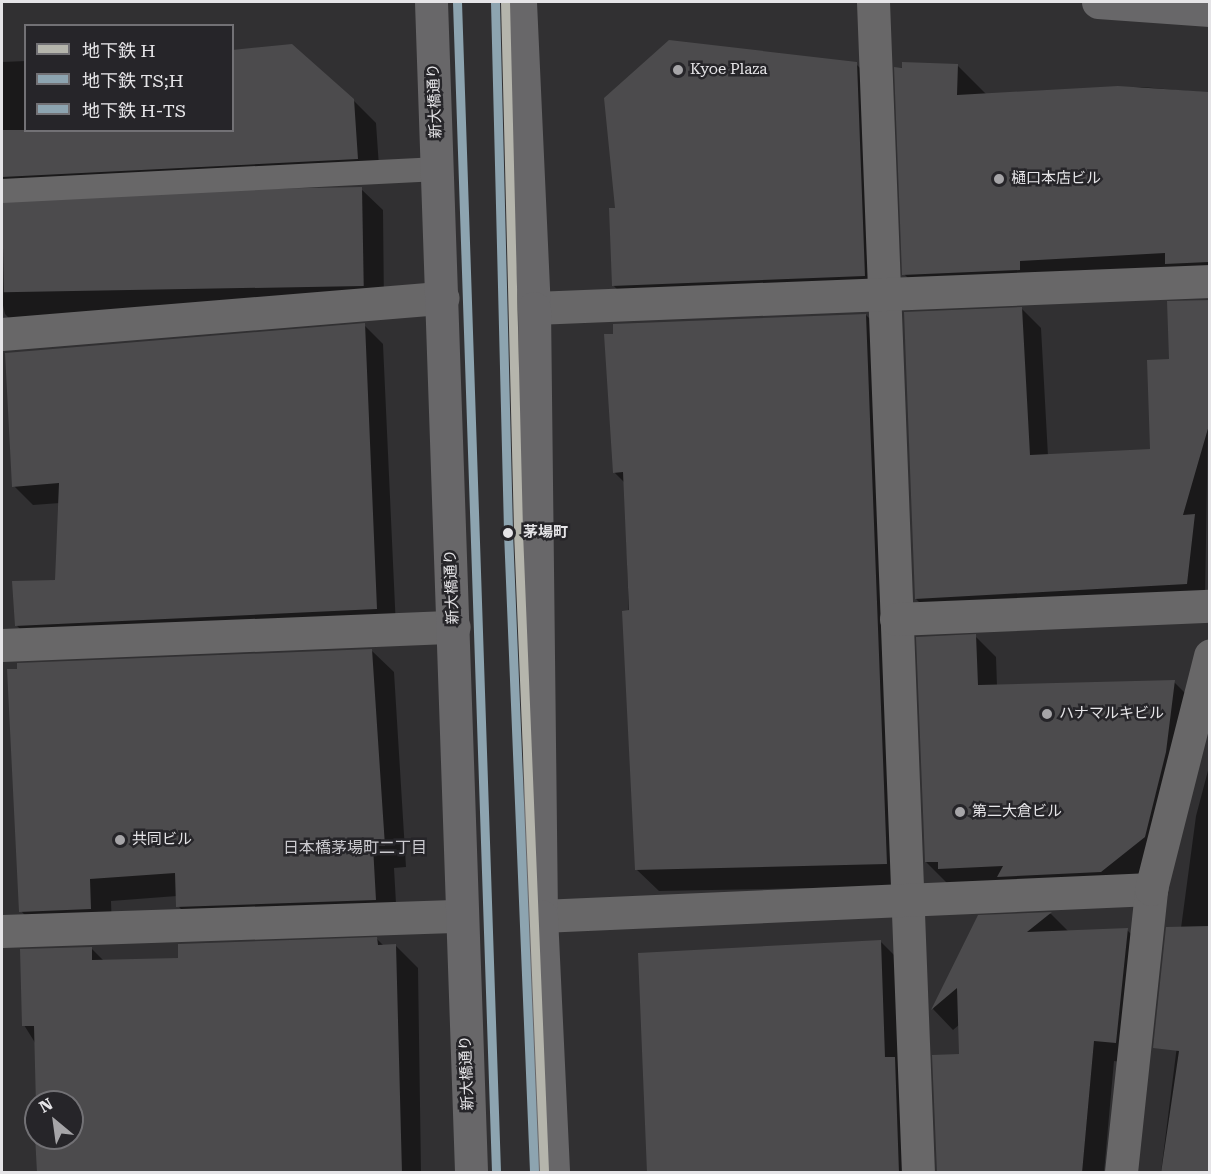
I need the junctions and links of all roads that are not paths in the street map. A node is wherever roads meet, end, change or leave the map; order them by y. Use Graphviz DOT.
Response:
graph roads {
  1 [pos="431,2"];
  2 [pos="520,2"];
  3 [pos="873,2"];
  4 [pos="1098,2"];
  5 [pos="1209,10"];
  6 [pos="438,169"];
  7 [pos="2,191"];
  8 [pos="1209,281"];
  9 [pos="884,294"];
  10 [pos="443,297"];
  11 [pos="534,308"];
  12 [pos="2,334"];
  13 [pos="1209,606"];
  14 [pos="896,619"];
  15 [pos="454,627"];
  16 [pos="2,645"];
  17 [pos="1209,655"];
  18 [pos="1151,889"];
  19 [pos="906,900"];
  20 [pos="461,916"];
  21 [pos="542,916"];
  22 [pos="2,931"];
  23 [pos="471,1173"];
  24 [pos="553,1173"];
  25 [pos="918,1173"];
  26 [pos="1121,1173"];
  1 -- 6 [label="main road, 新大橋通り"];
  2 -- 11 [label="main road"];
  3 -- 9 [label="street"];
  4 -- 5 [label="main road"];
  6 -- 7 [label="lane"];
  6 -- 10 [label="main road, 新大橋通り"];
  8 -- 9 [label="street"];
  9 -- 11 [label="street"];
  9 -- 14 [label="street"];
  10 -- 12 [label="street"];
  10 -- 15 [label="main road, 新大橋通り"];
  11 -- 21 [label="main road"];
  13 -- 14 [label="street"];
  14 -- 19 [label="street"];
  15 -- 16 [label="street"];
  15 -- 20 [label="main road, 新大橋通り"];
  17 -- 18 [label="street"];
  18 -- 19 [label="street"];
  18 -- 26 [label="street"];
  19 -- 21 [label="street"];
  19 -- 25 [label="street"];
  20 -- 22 [label="street"];
  20 -- 23 [label="main road, 新大橋通り"];
  21 -- 24 [label="main road"];
}
